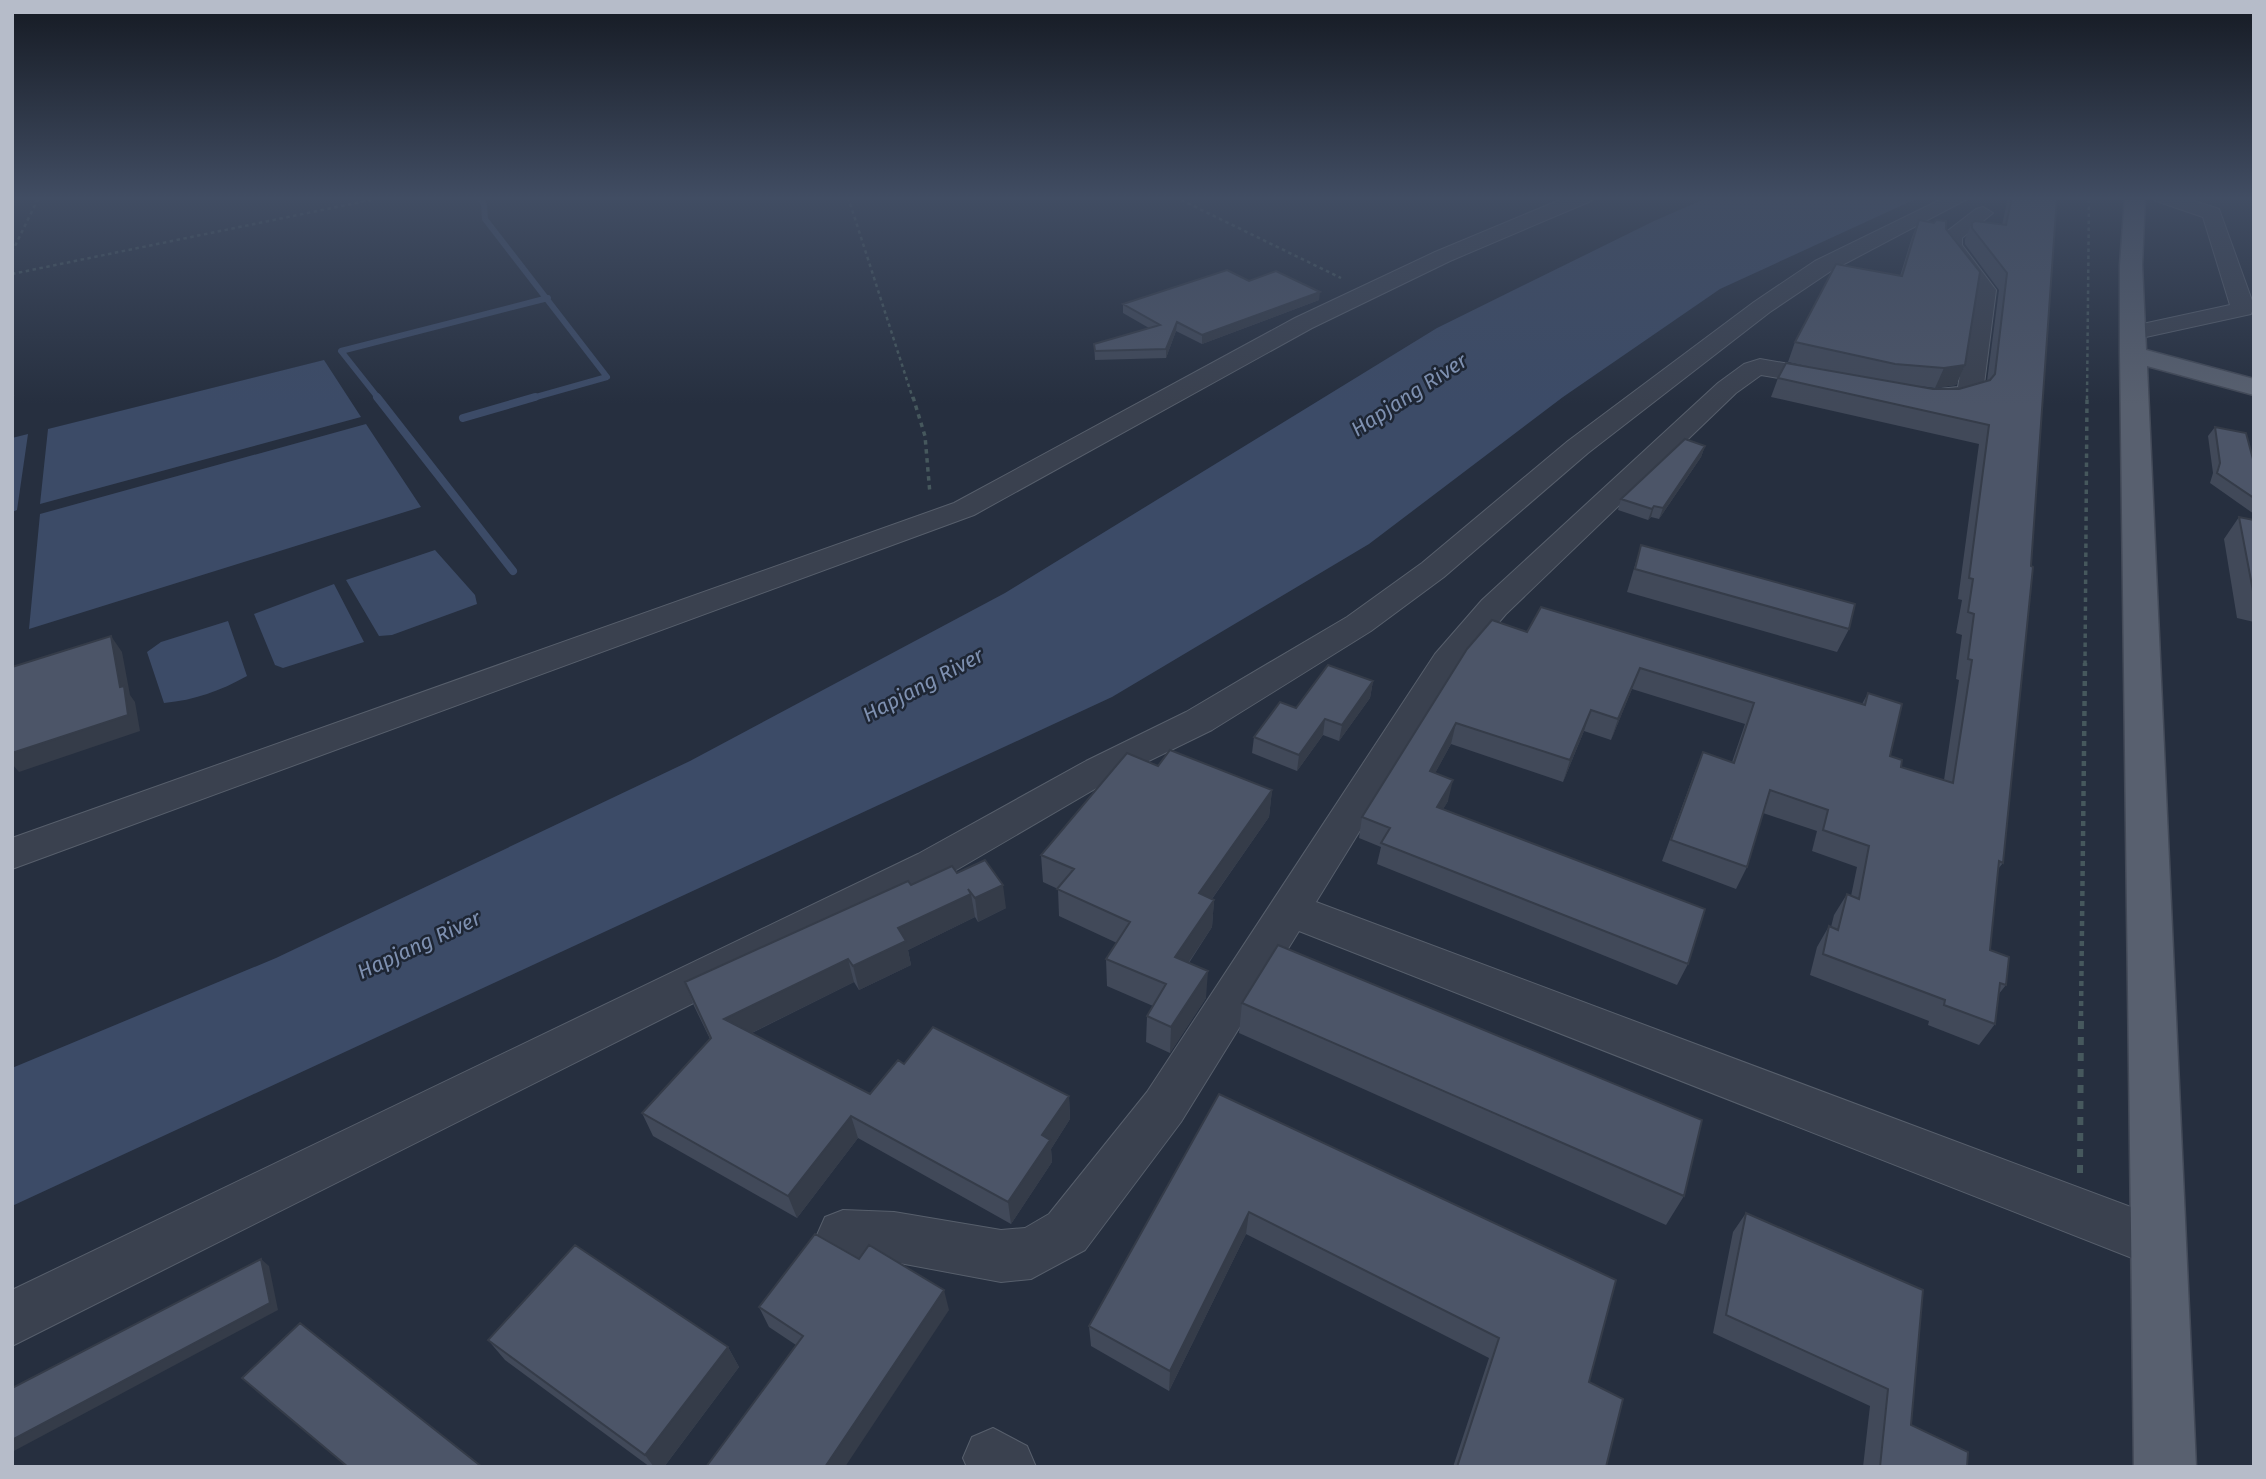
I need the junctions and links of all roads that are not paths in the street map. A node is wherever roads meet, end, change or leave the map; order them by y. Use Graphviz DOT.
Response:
graph roads {
  1 [pos="1429,266"];
  2 [pos="1822,266"];
  3 [pos="1967,266"];
  4 [pos="2131,266"];
  5 [pos="2229,266"];
  6 [pos="2133,343"];
  7 [pos="2254,387"];
  8 [pos="12,854"];
  9 [pos="1288,909"];
  10 [pos="843,1235"];
  11 [pos="2160,1243"];
  12 [pos="12,1319"];
  13 [pos="2165,1467"];
  1 -- 8 [label="street"];
  2 -- 12 [label="street"];
  3 -- 9 [label="street"];
  4 -- 6 [label="main road"];
  5 -- 6 [label="street"];
  6 -- 7 [label="main road"];
  6 -- 11 [label="main road"];
  9 -- 10 [label="street"];
  9 -- 11 [label="street"];
  11 -- 13 [label="main road"];
}
